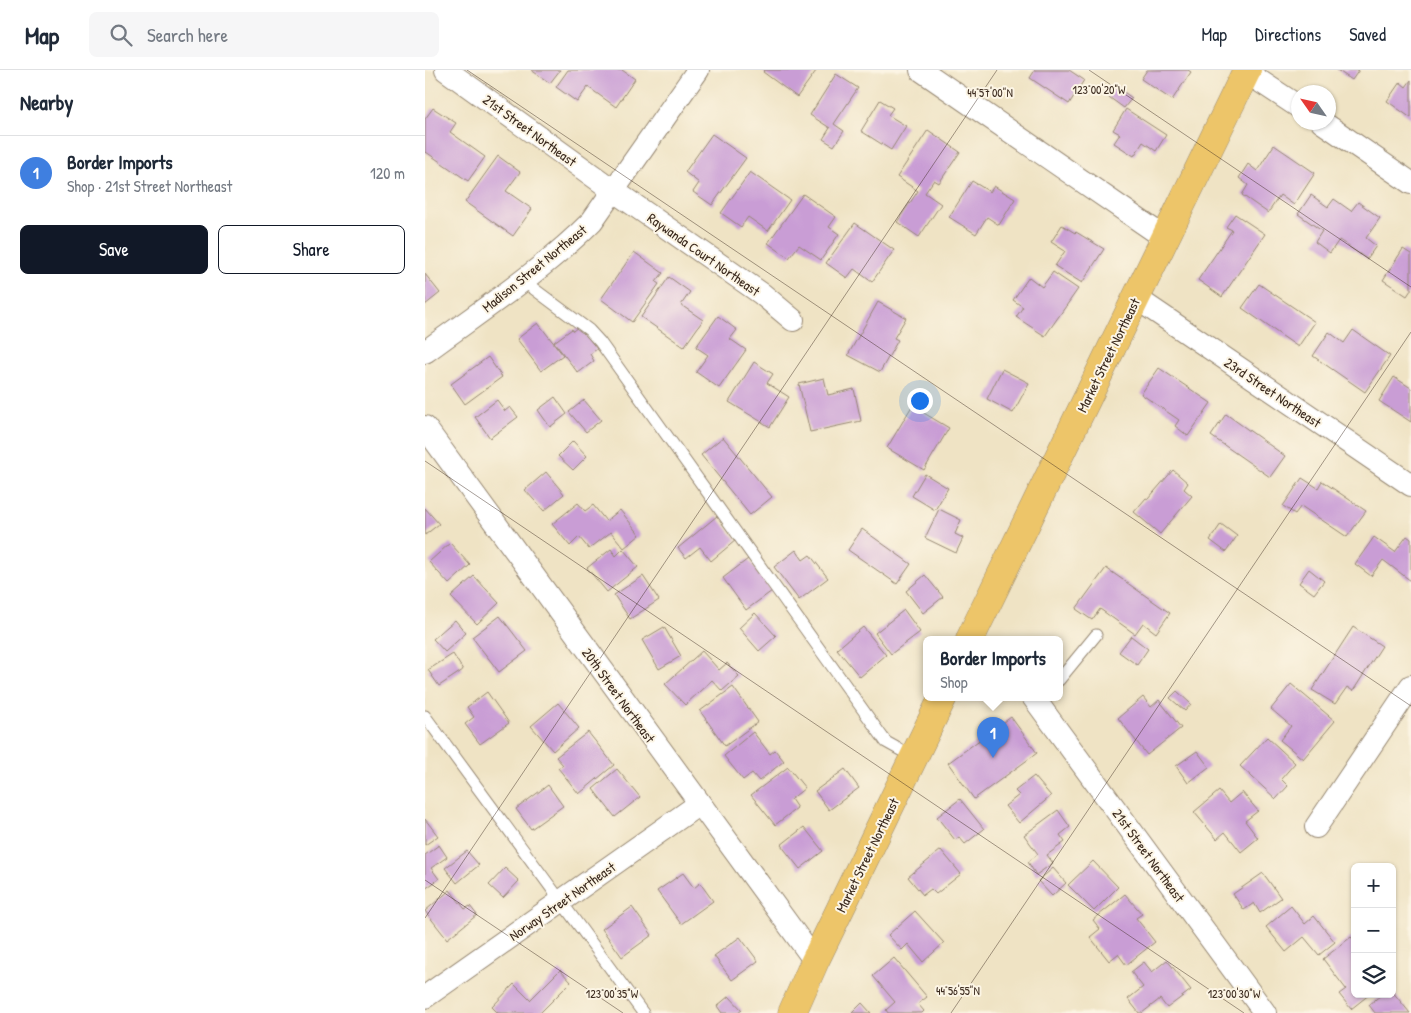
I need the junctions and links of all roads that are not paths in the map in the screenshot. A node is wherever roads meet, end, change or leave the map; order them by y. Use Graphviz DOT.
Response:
graph roads {
  1 [pos="446,70"];
  2 [pos="698,70"];
  3 [pos="921,70"];
  4 [pos="1246,71"];
  5 [pos="1291,102"];
  6 [pos="1334,130"];
  7 [pos="1411,183"];
  8 [pos="613,191"];
  9 [pos="1165,238"];
  10 [pos="522,280"];
  11 [pos="1136,298"];
  12 [pos="793,320"];
  13 [pos="425,352"];
  14 [pos="425,427"];
  15 [pos="1411,486"];
  16 [pos="1096,635"];
  17 [pos="972,636"];
  18 [pos="1063,675"];
  19 [pos="1411,686"];
  20 [pos="941,701"];
  21 [pos="1040,701"];
  22 [pos="425,716"];
  23 [pos="915,758"];
  24 [pos="699,804"];
  25 [pos="1316,827"];
  26 [pos="561,902"];
  27 [pos="815,961"];
  28 [pos="425,996"];
  29 [pos="438,1013"];
  30 [pos="643,1013"];
  31 [pos="792,1013"];
  32 [pos="1265,1013"];
  1 -- 8 [label="street, 21st Street Northeast"];
  2 -- 8 [label="street, Madison Street Northeast"];
  3 -- 9 [label="street"];
  4 -- 5 [label="street"];
  4 -- 9 [label="main road, Market Street Northeast"];
  6 -- 7 [label="street"];
  8 -- 10 [label="street, Madison Street Northeast"];
  8 -- 12 [label="street, Raywanda Court Northeast"];
  9 -- 11 [label="main road, Market Street Northeast"];
  10 -- 13 [label="street, Madison Street Northeast"];
  10 -- 23 [label="lane"];
  11 -- 15 [label="street, 23rd Street Northeast"];
  11 -- 17 [label="main road, Market Street Northeast"];
  14 -- 24 [label="street, 20th Street Northeast"];
  16 -- 18 [label="lane"];
  19 -- 25 [label="street"];
  20 -- 23 [label="main road, Market Street Northeast"];
  21 -- 32 [label="street, 21st Street Northeast"];
  22 -- 26 [label="lane"];
  23 -- 27 [label="main road, Market Street Northeast"];
  24 -- 26 [label="street, Norway Street Northeast"];
  24 -- 27 [label="street, 20th Street Northeast"];
  26 -- 28 [label="street, Norway Street Northeast"];
  26 -- 30 [label="lane"];
  27 -- 31 [label="main road, Market Street Northeast"];
  28 -- 29 [label="street"];
}
